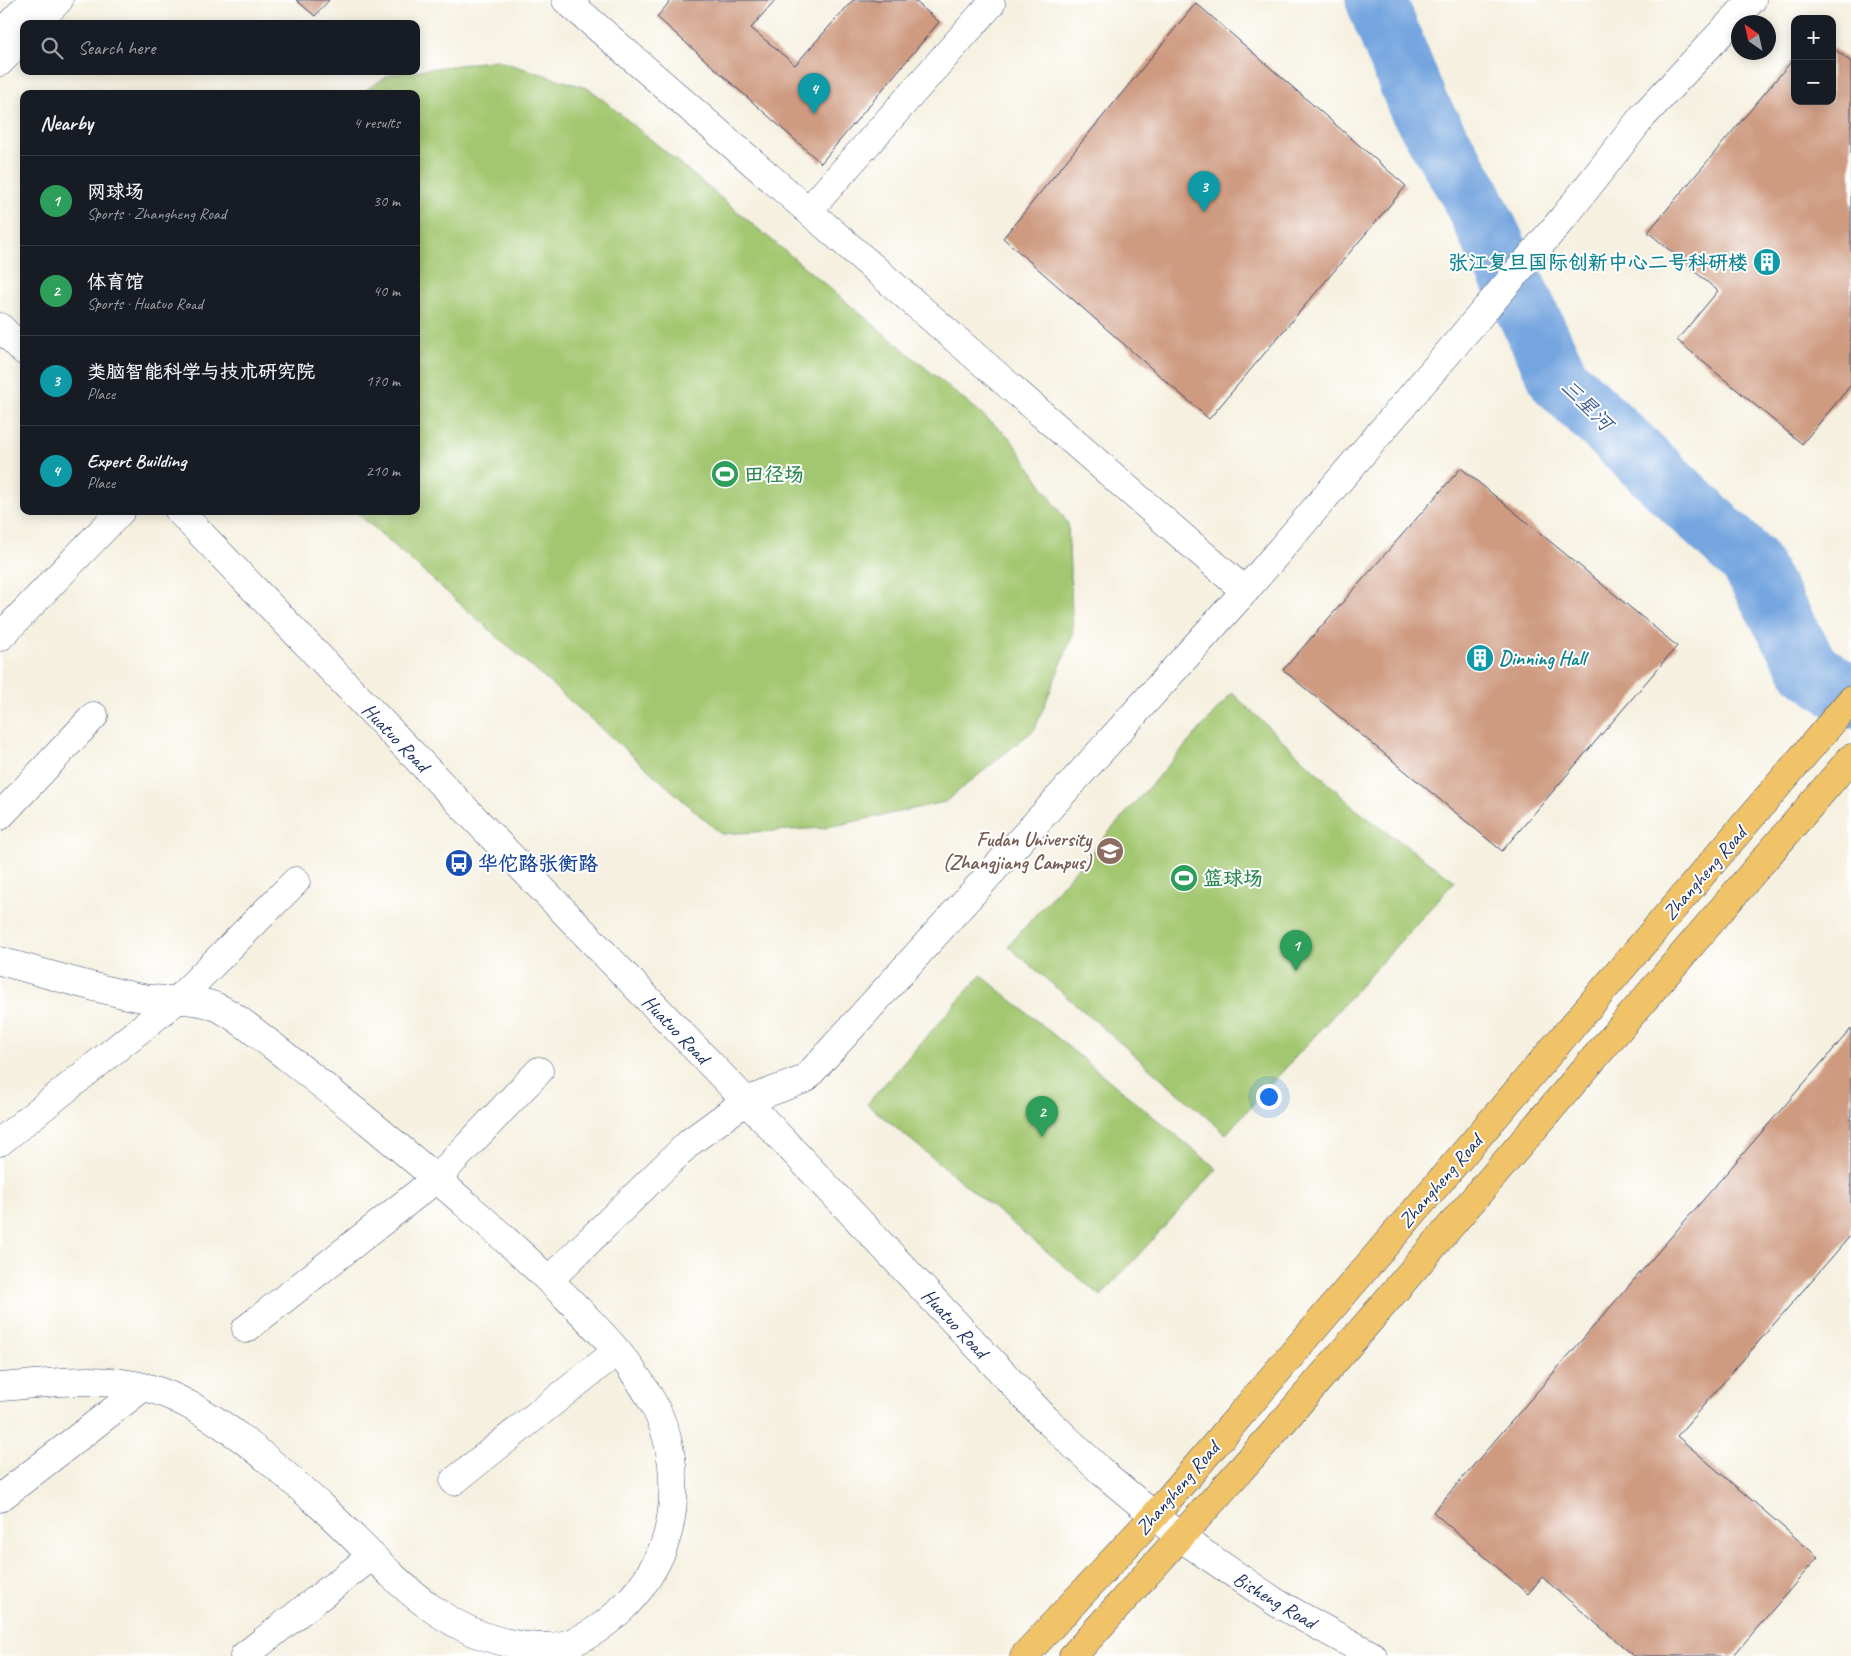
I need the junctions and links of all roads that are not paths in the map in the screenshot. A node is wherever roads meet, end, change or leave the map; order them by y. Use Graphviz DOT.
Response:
graph roads {
  1 [pos="33,0"];
  2 [pos="59,0"];
  3 [pos="566,0"];
  4 [pos="1752,0"];
  5 [pos="991,4"];
  6 [pos="40,20"];
  7 [pos="0,35"];
  8 [pos="20,41"];
  9 [pos="0,62"];
  10 [pos="809,210"];
  11 [pos="0,326"];
  12 [pos="20,347"];
  13 [pos="117,515"];
  14 [pos="183,515"];
  15 [pos="1244,591"];
  16 [pos="0,637"];
  17 [pos="1851,700"];
  18 [pos="94,716"];
  19 [pos="1846,763"];
  20 [pos="0,816"];
  21 [pos="296,881"];
  22 [pos="0,961"];
  23 [pos="178,999"];
  24 [pos="539,1071"];
  25 [pos="746,1102"];
  26 [pos="0,1142"];
  27 [pos="436,1178"];
  28 [pos="549,1280"];
  29 [pos="246,1329"];
  30 [pos="617,1351"];
  31 [pos="0,1387"];
  32 [pos="142,1388"];
  33 [pos="454,1481"];
  34 [pos="0,1498"];
  35 [pos="1154,1516"];
  36 [pos="1181,1538"];
  37 [pos="372,1556"];
  38 [pos="560,1651"];
  39 [pos="244,1656"];
  40 [pos="1024,1656"];
  41 [pos="1073,1656"];
  42 [pos="1373,1656"];
  1 -- 7 [label="street"];
  2 -- 6 [label="street"];
  3 -- 10 [label="street"];
  4 -- 15 [label="street"];
  5 -- 10 [label="street"];
  8 -- 9 [label="street"];
  10 -- 15 [label="street"];
  11 -- 12 [label="street"];
  13 -- 16 [label="street"];
  14 -- 25 [label="street, Huatuo Road"];
  15 -- 25 [label="street"];
  17 -- 35 [label="main road, Zhangheng Road"];
  18 -- 20 [label="street"];
  19 -- 36 [label="main road, Zhangheng Road"];
  21 -- 23 [label="street"];
  22 -- 23 [label="street"];
  23 -- 26 [label="street"];
  23 -- 27 [label="street"];
  24 -- 27 [label="street"];
  25 -- 28 [label="street"];
  25 -- 35 [label="street, Huatuo Road"];
  27 -- 28 [label="street"];
  27 -- 29 [label="street"];
  28 -- 30 [label="street"];
  30 -- 33 [label="street"];
  30 -- 38 [label="street"];
  31 -- 32 [label="street"];
  32 -- 34 [label="street"];
  32 -- 37 [label="street"];
  35 -- 36 [label="street, Huatuo Road"];
  35 -- 40 [label="main road, Zhangheng Road"];
  36 -- 41 [label="main road, Zhangheng Road"];
  36 -- 42 [label="street, Bisheng Road"];
  37 -- 38 [label="street"];
  37 -- 39 [label="street"];
}
